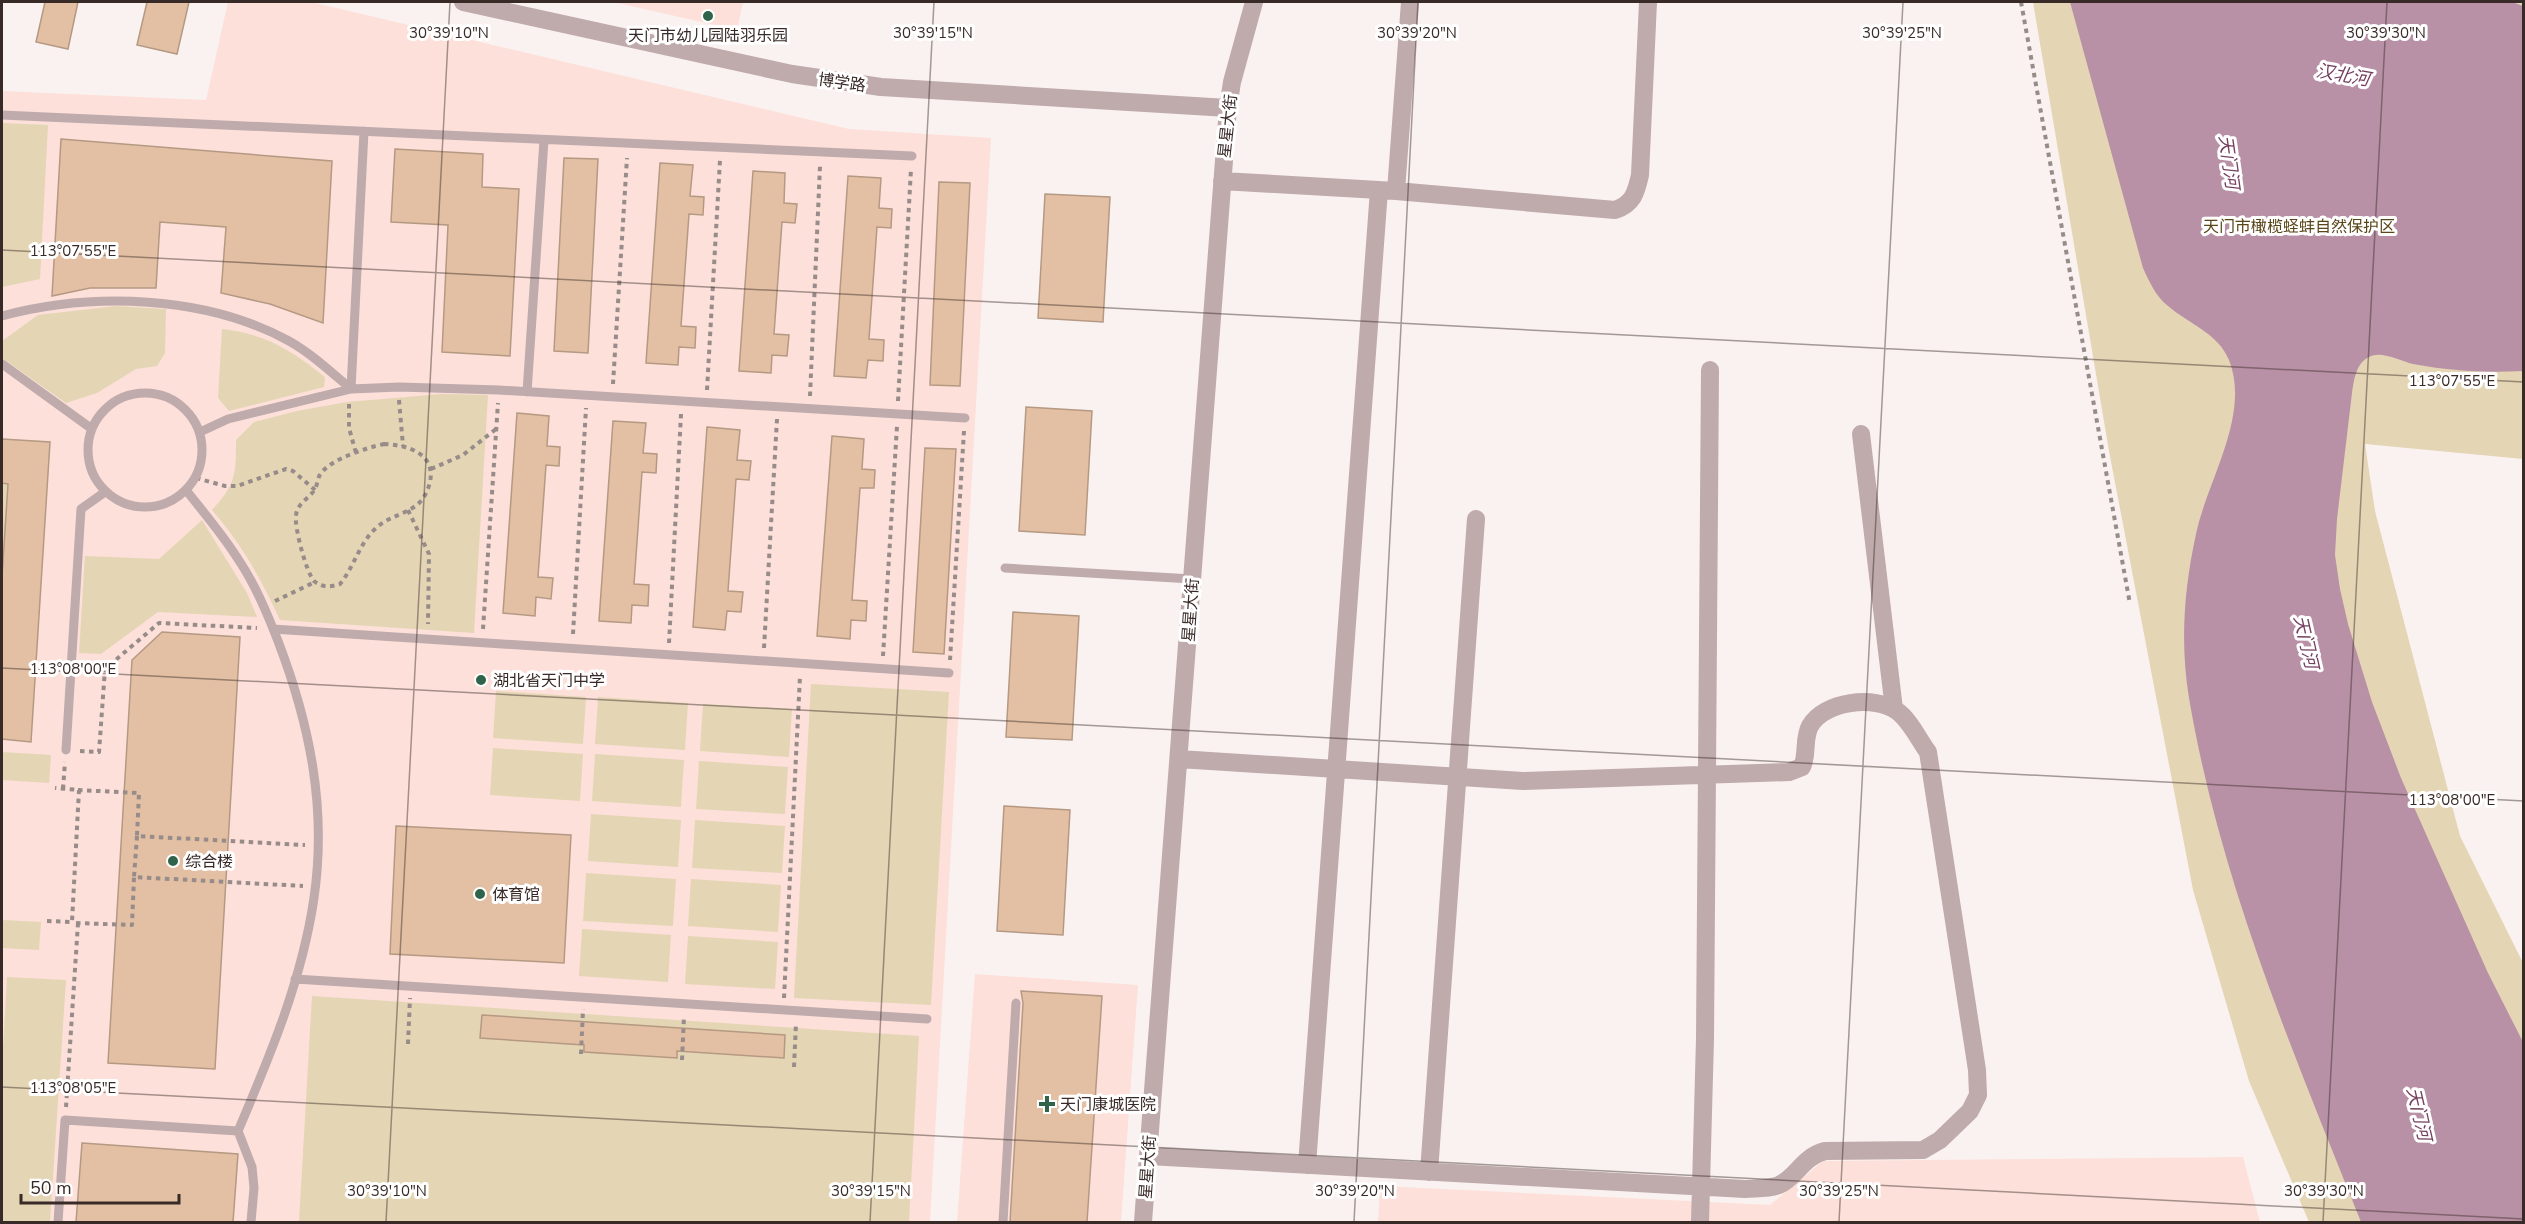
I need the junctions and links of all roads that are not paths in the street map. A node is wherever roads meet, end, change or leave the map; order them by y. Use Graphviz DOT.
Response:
graph roads {
  1 [pos="463,2"];
  2 [pos="1254,2"];
  3 [pos="1410,2"];
  4 [pos="1648,2"];
  5 [pos="1228,108"];
  6 [pos="2,115"];
  7 [pos="364,132"];
  8 [pos="544,140"];
  9 [pos="912,156"];
  10 [pos="1221,181"];
  11 [pos="1388,191"];
  12 [pos="2,316"];
  13 [pos="2,364"];
  14 [pos="1710,370"];
  15 [pos="351,389"];
  16 [pos="528,392"];
  17 [pos="965,418"];
  18 [pos="92,429"];
  19 [pos="200,432"];
  20 [pos="1861,434"];
  21 [pos="186,490"];
  22 [pos="105,492"];
  23 [pos="1476,519"];
  24 [pos="1005,568"];
  25 [pos="1192,579"];
  26 [pos="273,629"];
  27 [pos="949,673"];
  28 [pos="1894,709"];
  29 [pos="66,750"];
  30 [pos="1179,759"];
  31 [pos="1336,768"];
  32 [pos="1457,775"];
  33 [pos="1707,776"];
  34 [pos="295,979"];
  35 [pos="1016,1003"];
  36 [pos="927,1019"];
  37 [pos="238,1131"];
  38 [pos="1148,1156"];
  39 [pos="1307,1165"];
  40 [pos="1429,1172"];
  41 [pos="1702,1187"];
  42 [pos="58,1222"];
  43 [pos="251,1222"];
  44 [pos="1003,1222"];
  45 [pos="1143,1222"];
  46 [pos="1700,1222"];
  1 -- 5 [label="street, 博学路"];
  2 -- 5 [label="street, 星星大街"];
  3 -- 11 [label="street"];
  4 -- 11 [label="street"];
  5 -- 10 [label="street, 星星大街"];
  6 -- 7 [label="lane"];
  7 -- 8 [label="lane"];
  7 -- 15 [label="lane"];
  8 -- 9 [label="lane"];
  8 -- 16 [label="lane"];
  10 -- 11 [label="street"];
  10 -- 25 [label="street, 星星大街"];
  11 -- 31 [label="street"];
  12 -- 15 [label="lane"];
  13 -- 18 [label="lane"];
  14 -- 33 [label="street"];
  15 -- 16 [label="lane"];
  15 -- 19 [label="lane"];
  16 -- 17 [label="lane"];
  18 -- 19 [label="lane"];
  18 -- 22 [label="lane"];
  19 -- 21 [label="lane"];
  20 -- 28 [label="street"];
  21 -- 22 [label="lane"];
  21 -- 26 [label="lane"];
  22 -- 29 [label="lane"];
  23 -- 32 [label="street"];
  24 -- 25 [label="lane"];
  25 -- 30 [label="street, 星星大街"];
  26 -- 27 [label="lane"];
  26 -- 34 [label="lane"];
  28 -- 33 [label="street"];
  28 -- 41 [label="street"];
  30 -- 31 [label="street"];
  30 -- 38 [label="street, 星星大街"];
  31 -- 32 [label="street"];
  31 -- 39 [label="street"];
  32 -- 33 [label="street"];
  32 -- 40 [label="street"];
  33 -- 41 [label="street"];
  34 -- 36 [label="lane"];
  34 -- 37 [label="lane"];
  35 -- 44 [label="lane"];
  37 -- 42 [label="lane"];
  37 -- 43 [label="lane"];
  38 -- 39 [label="street"];
  38 -- 45 [label="street, 星星大街"];
  39 -- 40 [label="street"];
  40 -- 41 [label="street"];
  41 -- 46 [label="street"];
}
